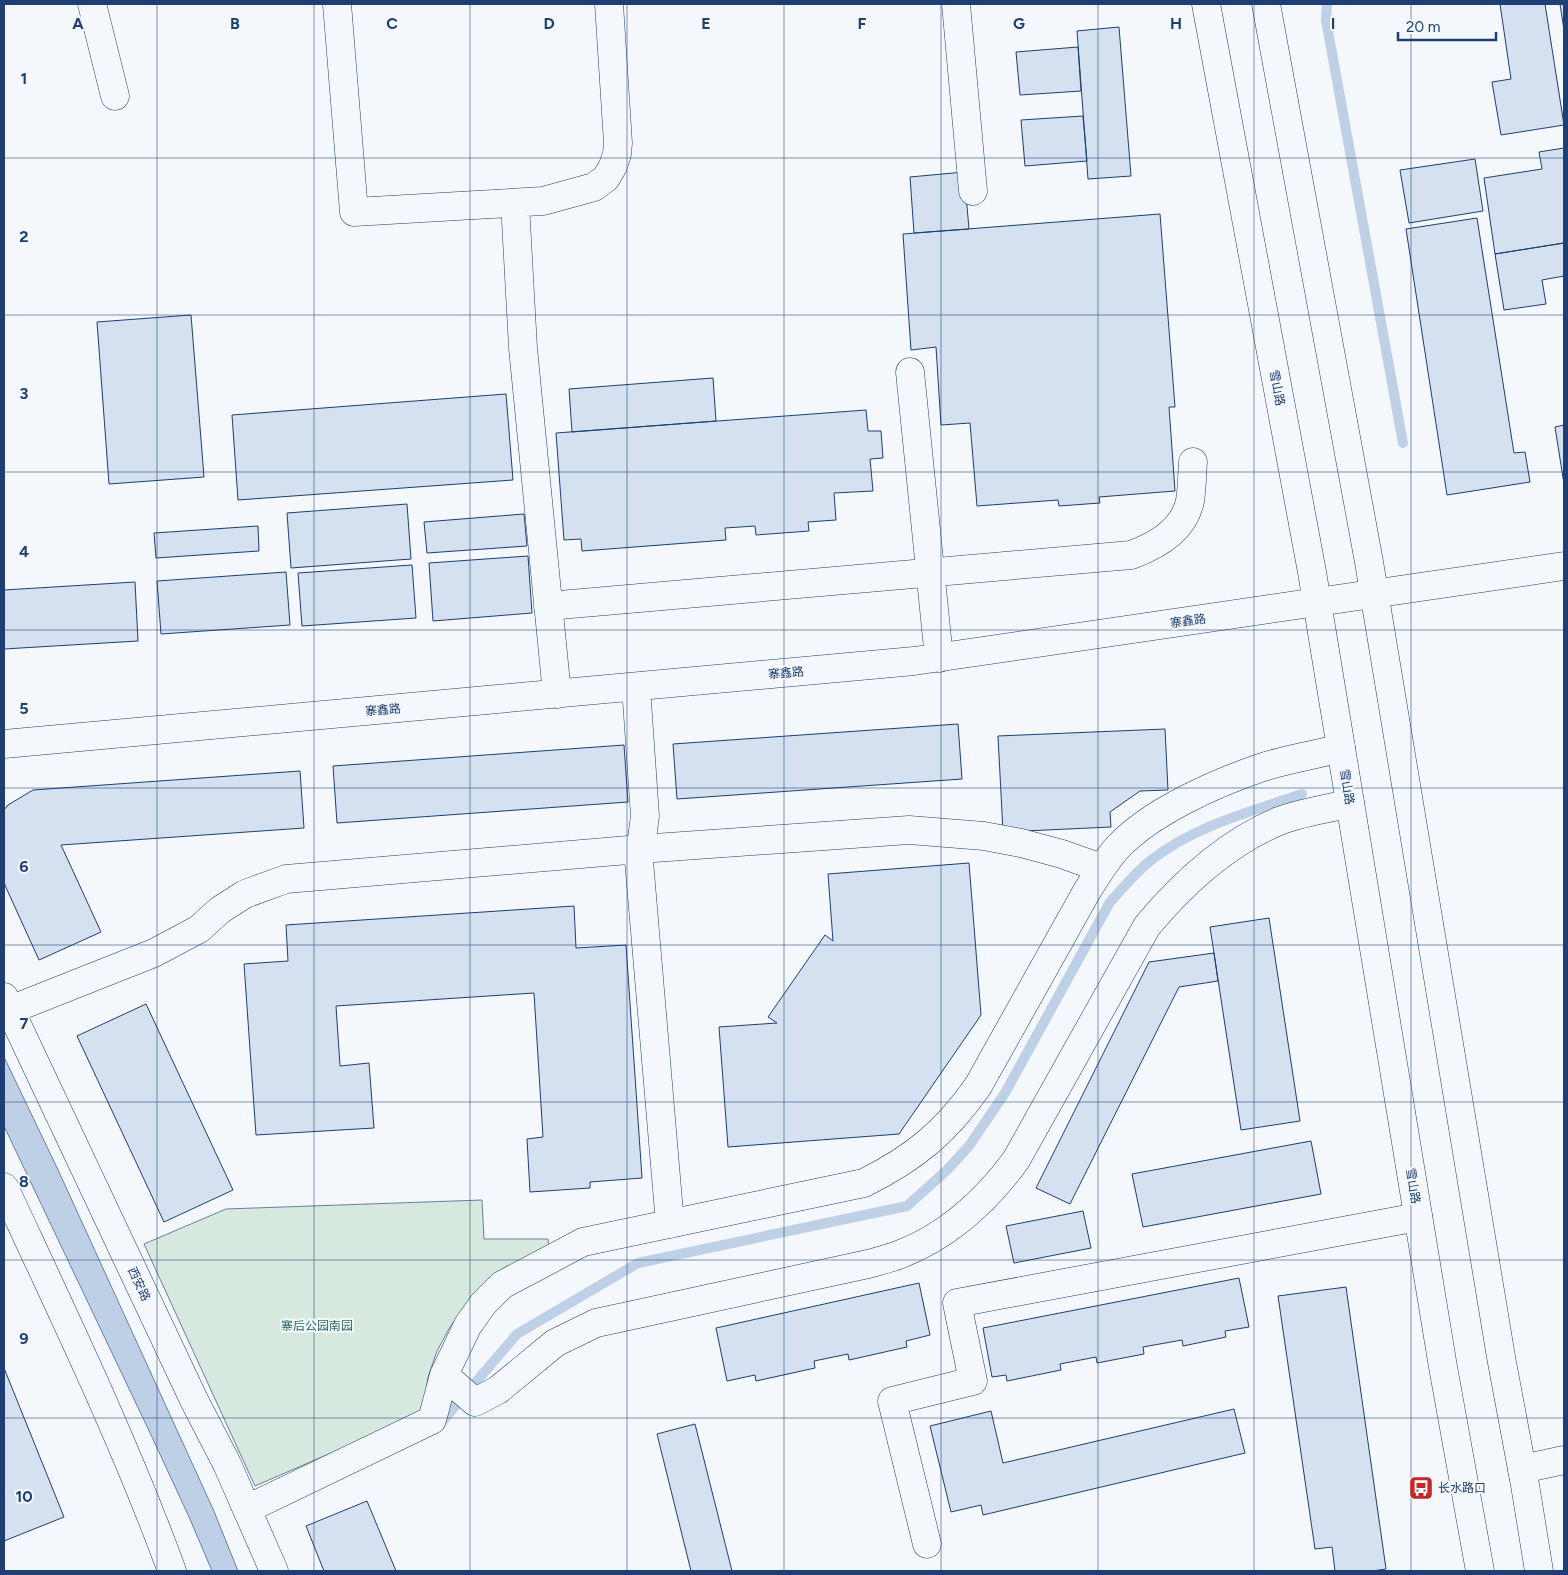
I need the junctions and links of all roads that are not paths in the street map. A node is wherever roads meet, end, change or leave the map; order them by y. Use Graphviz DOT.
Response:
graph roads {
  1 [pos="92,4"];
  2 [pos="337,4"];
  3 [pos="609,4"];
  4 [pos="956,4"];
  5 [pos="1206,4"];
  6 [pos="1266,4"];
  7 [pos="115,96"];
  8 [pos="973,191"];
  9 [pos="515,203"];
  10 [pos="910,372"];
  11 [pos="1193,462"];
  12 [pos="1564,566"];
  13 [pos="931,572"];
  14 [pos="1374,593"];
  15 [pos="1316,601"];
  16 [pos="548,606"];
  17 [pos="939,658"];
  18 [pos="636,687"];
  19 [pos="557,694"];
  20 [pos="4,744"];
  21 [pos="1341,748"];
  22 [pos="1350,804"];
  23 [pos="640,849"];
  24 [pos="1101,868"];
  25 [pos="7,1004"];
  26 [pos="4,1187"];
  27 [pos="1418,1217"];
  28 [pos="670,1224"];
  29 [pos="444,1375"];
  30 [pos="1564,1460"];
  31 [pos="1522,1469"];
  32 [pos="247,1509"];
  33 [pos="927,1544"];
  34 [pos="172,1571"];
  35 [pos="274,1571"];
  36 [pos="1480,1571"];
  37 [pos="1539,1571"];
  1 -- 7 [label="street"];
  2 -- 9 [label="street"];
  3 -- 9 [label="street"];
  4 -- 8 [label="street"];
  5 -- 15 [label="street, 雪山路"];
  6 -- 14 [label="street"];
  9 -- 16 [label="street"];
  10 -- 13 [label="street"];
  11 -- 13 [label="street"];
  12 -- 14 [label="street, 寨鑫路"];
  13 -- 16 [label="street"];
  13 -- 17 [label="street"];
  14 -- 15 [label="street, 寨鑫路"];
  14 -- 31 [label="street"];
  15 -- 17 [label="street, 寨鑫路"];
  15 -- 21 [label="street, 雪山路"];
  16 -- 19 [label="street"];
  17 -- 18 [label="street, 寨鑫路"];
  18 -- 19 [label="street, 寨鑫路"];
  18 -- 23 [label="street"];
  19 -- 20 [label="street, 寨鑫路"];
  21 -- 22 [label="street, 雪山路"];
  21 -- 24 [label="street"];
  22 -- 27 [label="street, 雪山路"];
  22 -- 29 [label="street"];
  23 -- 24 [label="street"];
  23 -- 25 [label="street"];
  23 -- 28 [label="street"];
  24 -- 28 [label="street"];
  25 -- 32 [label="street, 西安路"];
  26 -- 34 [label="street"];
  27 -- 33 [label="street"];
  27 -- 36 [label="street, 雪山路"];
  28 -- 29 [label="street"];
  29 -- 32 [label="street"];
  30 -- 31 [label="street"];
  31 -- 37 [label="street"];
  32 -- 35 [label="street, 西安路"];
}
